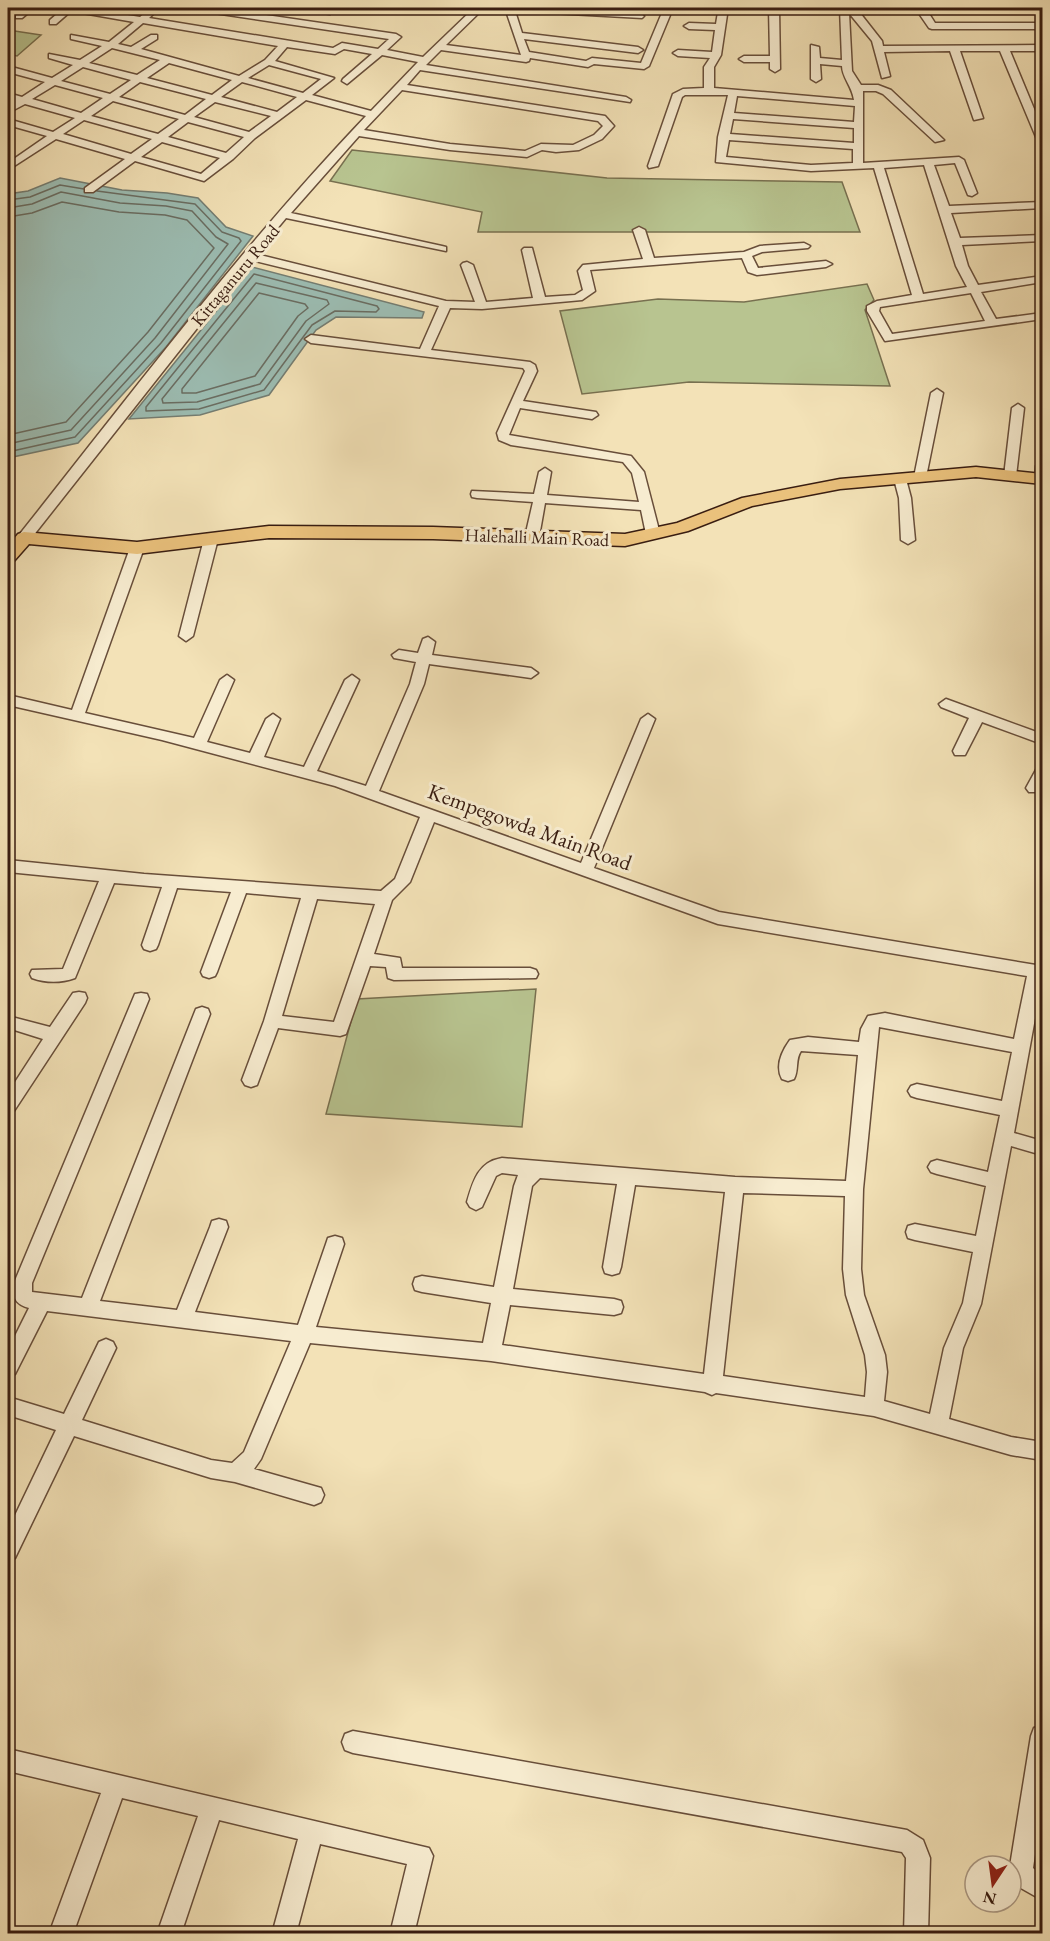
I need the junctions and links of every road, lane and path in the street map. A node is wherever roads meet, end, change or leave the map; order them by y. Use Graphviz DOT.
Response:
graph roads {
  1 [pos="29,8"];
  2 [pos="70,8"];
  3 [pos="156,8"];
  4 [pos="201,8"];
  5 [pos="306,8"];
  6 [pos="333,8"];
  7 [pos="479,8"];
  8 [pos="510,8"];
  9 [pos="669,8"];
  10 [pos="698,8"];
  11 [pos="723,8"];
  12 [pos="774,8"];
  13 [pos="1008,8"];
  14 [pos="847,9"];
  15 [pos="921,9"];
  16 [pos="237,10"];
  17 [pos="106,13"];
  18 [pos="20,16"];
  19 [pos="639,16"];
  20 [pos="142,19"];
  21 [pos="97,21"];
  22 [pos="53,22"];
  23 [pos="689,26"];
  24 [pos="1042,26"];
  25 [pos="720,27"];
  26 [pos="518,35"];
  27 [pos="1025,35"];
  28 [pos="74,37"];
  29 [pos="154,37"];
  30 [pos="285,44"];
  31 [pos="111,45"];
  32 [pos="438,47"];
  33 [pos="814,47"];
  34 [pos="680,48"];
  35 [pos="954,48"];
  36 [pos="1004,48"];
  37 [pos="1037,48"];
  38 [pos="880,49"];
  39 [pos="133,50"];
  40 [pos="638,50"];
  41 [pos="717,50"];
  42 [pos="380,52"];
  43 [pos="52,56"];
  44 [pos="744,58"];
  45 [pos="168,59"];
  46 [pos="526,60"];
  47 [pos="815,61"];
  48 [pos="268,62"];
  49 [pos="79,63"];
  50 [pos="846,63"];
  51 [pos="421,64"];
  52 [pos="8,69"];
  53 [pos="885,76"];
  54 [pos="139,79"];
  55 [pos="240,79"];
  56 [pos="816,79"];
  57 [pos="347,81"];
  58 [pos="52,82"];
  59 [pos="400,87"];
  60 [pos="858,88"];
  61 [pos="710,91"];
  62 [pos="733,93"];
  63 [pos="8,96"];
  64 [pos="303,96"];
  65 [pos="213,98"];
  66 [pos="110,99"];
  67 [pos="23,100"];
  68 [pos="626,100"];
  69 [pos="860,103"];
  70 [pos="1029,108"];
  71 [pos="1042,108"];
  72 [pos="8,110"];
  73 [pos="374,115"];
  74 [pos="277,116"];
  75 [pos="728,116"];
  76 [pos="84,117"];
  77 [pos="186,118"];
  78 [pos="978,118"];
  79 [pos="8,122"];
  80 [pos="858,125"];
  81 [pos="1040,131"];
  82 [pos="357,132"];
  83 [pos="56,136"];
  84 [pos="251,136"];
  85 [pos="723,136"];
  86 [pos="158,138"];
  87 [pos="939,140"];
  88 [pos="858,146"];
  89 [pos="131,157"];
  90 [pos="229,157"];
  91 [pos="928,162"];
  92 [pos="878,165"];
  93 [pos="653,166"];
  94 [pos="858,166"];
  95 [pos="8,167"];
  96 [pos="89,190"];
  97 [pos="972,193"];
  98 [pos="1042,205"];
  99 [pos="944,210"];
  100 [pos="285,215"];
  101 [pos="639,230"];
  102 [pos="1042,238"];
  103 [pos="956,242"];
  104 [pos="804,246"];
  105 [pos="442,249"];
  106 [pos="528,250"];
  107 [pos="746,255"];
  108 [pos="249,256"];
  109 [pos="650,262"];
  110 [pos="826,264"];
  111 [pos="467,265"];
  112 [pos="1042,279"];
  113 [pos="975,290"];
  114 [pos="920,298"];
  115 [pos="540,302"];
  116 [pos="446,304"];
  117 [pos="482,306"];
  118 [pos="1042,316"];
  119 [pos="992,323"];
  120 [pos="310,339"];
  121 [pos="425,351"];
  122 [pos="937,393"];
  123 [pos="517,404"];
  124 [pos="1018,408"];
  125 [pos="592,414"];
  126 [pos="545,472"];
  127 [pos="1042,475"];
  128 [pos="1010,476"];
  129 [pos="920,477"];
  130 [pos="900,479"];
  131 [pos="477,494"];
  132 [pos="540,498"];
  133 [pos="646,506"];
  134 [pos="653,534"];
  135 [pos="532,537"];
  136 [pos="24,538"];
  137 [pos="211,539"];
  138 [pos="908,540"];
  139 [pos="137,548"];
  140 [pos="8,557"];
  141 [pos="186,636"];
  142 [pos="428,642"];
  143 [pos="399,655"];
  144 [pos="423,658"];
  145 [pos="531,673"];
  146 [pos="227,680"];
  147 [pos="352,680"];
  148 [pos="8,700"];
  149 [pos="946,704"];
  150 [pos="978,715"];
  151 [pos="77,716"];
  152 [pos="273,719"];
  153 [pos="648,719"];
  154 [pos="1042,738"];
  155 [pos="198,745"];
  156 [pos="960,751"];
  157 [pos="255,760"];
  158 [pos="1042,772"];
  159 [pos="308,774"];
  160 [pos="1034,788"];
  161 [pos="370,793"];
  162 [pos="429,815"];
  163 [pos="8,866"];
  164 [pos="585,871"];
  165 [pos="108,878"];
  166 [pos="171,882"];
  167 [pos="242,886"];
  168 [pos="311,892"];
  169 [pos="385,897"];
  170 [pos="150,945"];
  171 [pos="364,959"];
  172 [pos="1039,971"];
  173 [pos="209,972"];
  174 [pos="38,974"];
  175 [pos="530,974"];
  176 [pos="79,998"];
  177 [pos="141,999"];
  178 [pos="202,1014"];
  179 [pos="272,1021"];
  180 [pos="8,1022"];
  181 [pos="52,1037"];
  182 [pos="1022,1047"];
  183 [pos="867,1049"];
  184 [pos="788,1074"];
  185 [pos="251,1080"];
  186 [pos="917,1091"];
  187 [pos="8,1106"];
  188 [pos="1010,1110"];
  189 [pos="1004,1137"];
  190 [pos="1042,1148"];
  191 [pos="937,1167"];
  192 [pos="537,1170"];
  193 [pos="627,1176"];
  194 [pos="996,1181"];
  195 [pos="735,1185"];
  196 [pos="854,1189"];
  197 [pos="476,1202"];
  198 [pos="219,1227"];
  199 [pos="915,1232"];
  200 [pos="335,1244"];
  201 [pos="984,1246"];
  202 [pos="612,1267"];
  203 [pos="422,1284"];
  204 [pos="502,1296"];
  205 [pos="42,1302"];
  206 [pos="88,1307"];
  207 [pos="614,1307"];
  208 [pos="183,1318"];
  209 [pos="304,1334"];
  210 [pos="106,1348"];
  211 [pos="491,1352"];
  212 [pos="8,1368"];
  213 [pos="712,1386"];
  214 [pos="8,1407"];
  215 [pos="874,1407"];
  216 [pos="69,1425"];
  217 [pos="939,1425"];
  218 [pos="1042,1451"];
  219 [pos="235,1473"];
  220 [pos="314,1495"];
  221 [pos="8,1551"];
  222 [pos="1042,1736"];
  223 [pos="353,1742"];
  224 [pos="8,1760"];
  225 [pos="115,1785"];
  226 [pos="213,1808"];
  227 [pos="312,1831"];
  228 [pos="1042,1888"];
  229 [pos="61,1934"];
  230 [pos="169,1934"];
  231 [pos="284,1934"];
  232 [pos="402,1934"];
  233 [pos="915,1934"];
  1 -- 18 [label="street"];
  2 -- 17 [label="street"];
  2 -- 22 [label="street"];
  3 -- 20 [label="street"];
  4 -- 16 [label="street"];
  5 -- 6 [label="street"];
  7 -- 32 [label="street, Kittaganuru Road"];
  8 -- 19 [label="street"];
  8 -- 26 [label="street"];
  9 -- 46 [label="street"];
  10 -- 11 [label="street"];
  11 -- 25 [label="street"];
  12 -- 44 [label="street"];
  13 -- 15 [label="street"];
  14 -- 15 [label="street"];
  14 -- 38 [label="street"];
  14 -- 50 [label="street"];
  15 -- 24 [label="street"];
  16 -- 42 [label="street"];
  17 -- 20 [label="street"];
  17 -- 21 [label="street"];
  20 -- 30 [label="street"];
  20 -- 31 [label="street"];
  23 -- 25 [label="street"];
  25 -- 41 [label="street"];
  26 -- 40 [label="street"];
  26 -- 46 [label="street"];
  27 -- 37 [label="street"];
  28 -- 31 [label="street"];
  29 -- 39 [label="street"];
  30 -- 42 [label="street"];
  30 -- 48 [label="street"];
  31 -- 39 [label="street"];
  31 -- 49 [label="street"];
  32 -- 46 [label="street"];
  32 -- 51 [label="street, Kittaganuru Road"];
  33 -- 47 [label="street"];
  34 -- 41 [label="street"];
  35 -- 36 [label="street"];
  35 -- 38 [label="street"];
  35 -- 78 [label="street"];
  36 -- 37 [label="street"];
  36 -- 70 [label="street"];
  38 -- 53 [label="street"];
  39 -- 45 [label="street"];
  41 -- 61 [label="street"];
  42 -- 51 [label="street"];
  42 -- 57 [label="street"];
  43 -- 49 [label="street"];
  45 -- 54 [label="street"];
  45 -- 55 [label="street"];
  47 -- 50 [label="street"];
  47 -- 56 [label="street"];
  48 -- 55 [label="street"];
  48 -- 64 [label="street"];
  49 -- 54 [label="street"];
  49 -- 58 [label="street"];
  50 -- 60 [label="street"];
  51 -- 59 [label="street, Kittaganuru Road"];
  51 -- 68 [label="street"];
  52 -- 58 [label="street"];
  54 -- 65 [label="street"];
  54 -- 66 [label="street"];
  55 -- 64 [label="street"];
  55 -- 65 [label="street"];
  58 -- 66 [label="street"];
  58 -- 67 [label="street"];
  59 -- 73 [label="street, Kittaganuru Road"];
  59 -- 82 [label="street"];
  60 -- 69 [label="street"];
  60 -- 87 [label="street"];
  61 -- 62 [label="street"];
  61 -- 93 [label="street"];
  62 -- 69 [label="street"];
  62 -- 75 [label="street"];
  63 -- 67 [label="street"];
  64 -- 73 [label="street"];
  64 -- 74 [label="street"];
  65 -- 74 [label="street"];
  65 -- 77 [label="street"];
  66 -- 76 [label="street"];
  66 -- 77 [label="street"];
  67 -- 72 [label="street"];
  67 -- 76 [label="street"];
  69 -- 80 [label="street"];
  70 -- 71 [label="street"];
  70 -- 81 [label="street"];
  73 -- 82 [label="street, Kittaganuru Road"];
  74 -- 84 [label="street"];
  75 -- 80 [label="street"];
  75 -- 85 [label="street"];
  76 -- 83 [label="street"];
  76 -- 86 [label="street"];
  77 -- 84 [label="street"];
  77 -- 86 [label="street"];
  79 -- 83 [label="street"];
  80 -- 88 [label="street"];
  82 -- 100 [label="street, Kittaganuru Road"];
  83 -- 89 [label="street"];
  83 -- 95 [label="street"];
  84 -- 90 [label="street"];
  85 -- 88 [label="street"];
  85 -- 94 [label="street"];
  86 -- 89 [label="street"];
  86 -- 90 [label="street"];
  88 -- 94 [label="street"];
  89 -- 90 [label="street"];
  89 -- 96 [label="street"];
  91 -- 92 [label="street"];
  91 -- 97 [label="street"];
  91 -- 99 [label="street"];
  92 -- 94 [label="street"];
  92 -- 114 [label="street"];
  98 -- 99 [label="street"];
  99 -- 103 [label="street"];
  100 -- 105 [label="street"];
  100 -- 108 [label="street, Kittaganuru Road"];
  101 -- 109 [label="street"];
  102 -- 103 [label="street"];
  103 -- 113 [label="street"];
  104 -- 107 [label="street"];
  106 -- 115 [label="street"];
  107 -- 109 [label="street"];
  107 -- 110 [label="street"];
  108 -- 116 [label="street"];
  108 -- 136 [label="street, Kittaganuru Road"];
  109 -- 115 [label="street"];
  111 -- 117 [label="street"];
  112 -- 113 [label="street"];
  113 -- 114 [label="street"];
  113 -- 119 [label="street"];
  114 -- 119 [label="street"];
  115 -- 117 [label="street"];
  116 -- 117 [label="street"];
  116 -- 121 [label="street"];
  118 -- 119 [label="street"];
  120 -- 121 [label="street"];
  121 -- 123 [label="street"];
  122 -- 129 [label="street"];
  123 -- 125 [label="street"];
  123 -- 133 [label="street"];
  124 -- 128 [label="street"];
  126 -- 132 [label="street"];
  127 -- 128 [label="main road, Halehalli Main Road"];
  128 -- 129 [label="main road, Halehalli Main Road"];
  129 -- 130 [label="main road, Halehalli Main Road"];
  130 -- 134 [label="main road, Halehalli Main Road"];
  130 -- 138 [label="street"];
  131 -- 132 [label="street"];
  132 -- 133 [label="street"];
  132 -- 135 [label="street"];
  133 -- 134 [label="street"];
  134 -- 135 [label="main road, Halehalli Main Road"];
  135 -- 137 [label="main road, Halehalli Main Road"];
  136 -- 139 [label="main road, Halehalli Main Road"];
  136 -- 140 [label="main road, Kittaganuru Road"];
  137 -- 139 [label="main road, Halehalli Main Road"];
  137 -- 141 [label="street"];
  139 -- 151 [label="street"];
  142 -- 144 [label="street"];
  143 -- 144 [label="street"];
  144 -- 145 [label="street"];
  144 -- 161 [label="street"];
  146 -- 155 [label="street"];
  147 -- 159 [label="street"];
  148 -- 151 [label="street, Kempegowda Main Road"];
  149 -- 150 [label="street"];
  150 -- 154 [label="street"];
  150 -- 156 [label="street"];
  151 -- 155 [label="street, Kempegowda Main Road"];
  152 -- 157 [label="street"];
  153 -- 164 [label="street"];
  155 -- 157 [label="street, Kempegowda Main Road"];
  157 -- 159 [label="street, Kempegowda Main Road"];
  158 -- 160 [label="street"];
  159 -- 161 [label="street, Kempegowda Main Road"];
  161 -- 162 [label="street, Kempegowda Main Road"];
  162 -- 164 [label="street, Kempegowda Main Road"];
  162 -- 169 [label="street"];
  163 -- 165 [label="street"];
  164 -- 172 [label="street, Kempegowda Main Road"];
  165 -- 166 [label="street"];
  165 -- 174 [label="street"];
  166 -- 167 [label="street"];
  166 -- 170 [label="street"];
  167 -- 168 [label="street"];
  167 -- 173 [label="street"];
  168 -- 169 [label="street"];
  168 -- 179 [label="street"];
  169 -- 171 [label="street"];
  171 -- 175 [label="street"];
  171 -- 179 [label="street"];
  172 -- 182 [label="street"];
  176 -- 181 [label="street"];
  177 -- 205 [label="street"];
  178 -- 206 [label="street"];
  179 -- 185 [label="street"];
  180 -- 181 [label="street"];
  181 -- 187 [label="street"];
  182 -- 183 [label="street"];
  182 -- 188 [label="street"];
  183 -- 184 [label="street"];
  183 -- 196 [label="street"];
  186 -- 188 [label="street"];
  188 -- 189 [label="street"];
  189 -- 190 [label="street"];
  189 -- 194 [label="street"];
  191 -- 194 [label="street"];
  192 -- 193 [label="street"];
  192 -- 197 [label="street"];
  192 -- 204 [label="street"];
  193 -- 195 [label="street"];
  193 -- 202 [label="street"];
  194 -- 201 [label="street"];
  195 -- 196 [label="street"];
  195 -- 213 [label="street"];
  196 -- 215 [label="street"];
  198 -- 208 [label="street"];
  199 -- 201 [label="street"];
  200 -- 209 [label="street"];
  201 -- 217 [label="street"];
  203 -- 204 [label="street"];
  204 -- 207 [label="street"];
  204 -- 211 [label="street"];
  205 -- 206 [label="street"];
  205 -- 212 [label="street"];
  206 -- 208 [label="street"];
  208 -- 209 [label="street"];
  209 -- 211 [label="street"];
  209 -- 219 [label="street"];
  210 -- 216 [label="street"];
  211 -- 213 [label="street"];
  213 -- 215 [label="street"];
  214 -- 216 [label="street"];
  215 -- 217 [label="street"];
  216 -- 219 [label="street"];
  216 -- 221 [label="street"];
  217 -- 218 [label="street"];
  219 -- 220 [label="street"];
  222 -- 228 [label="street"];
  223 -- 233 [label="street"];
  224 -- 225 [label="street"];
  225 -- 226 [label="street"];
  225 -- 229 [label="street"];
  226 -- 227 [label="street"];
  226 -- 230 [label="street"];
  227 -- 231 [label="street"];
  227 -- 232 [label="street"];
}
